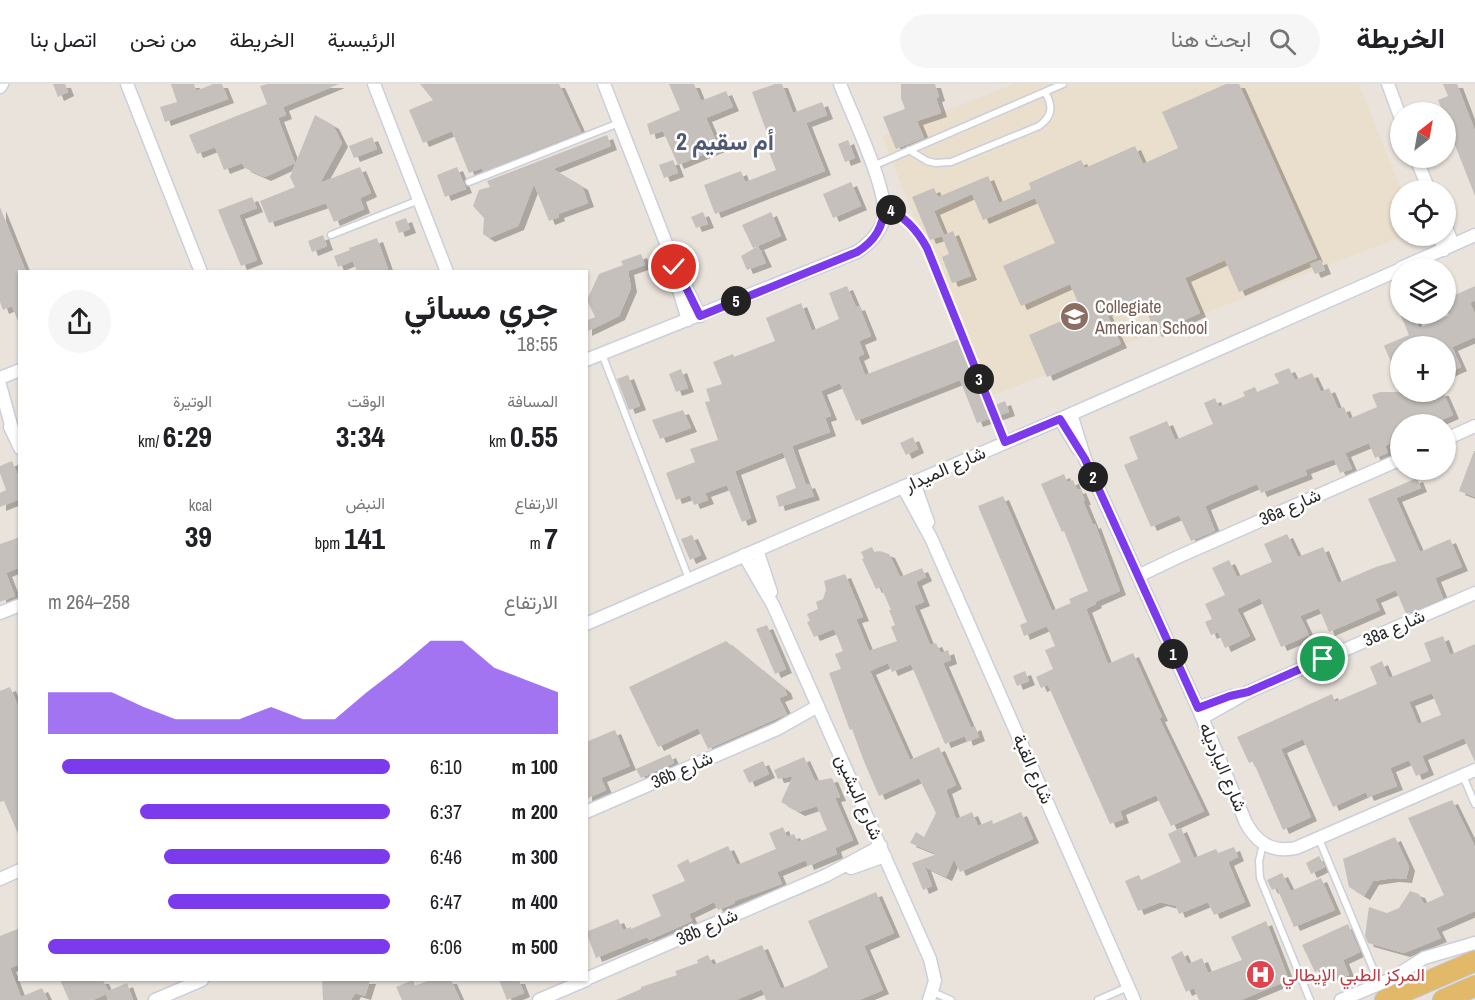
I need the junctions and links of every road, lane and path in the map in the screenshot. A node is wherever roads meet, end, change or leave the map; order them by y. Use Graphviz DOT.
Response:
graph roads {
  1 [pos="127,84"];
  2 [pos="374,84"];
  3 [pos="604,84"];
  4 [pos="840,84"];
  5 [pos="1063,84"];
  6 [pos="1388,84"];
  7 [pos="1045,92"];
  8 [pos="1395,102"];
  9 [pos="619,123"];
  10 [pos="909,150"];
  11 [pos="872,167"];
  12 [pos="469,182"];
  13 [pos="419,200"];
  14 [pos="885,206"];
  15 [pos="331,235"];
  16 [pos="1475,235"];
  17 [pos="1448,248"];
  18 [pos="1426,258"];
  19 [pos="200,270"];
  20 [pos="446,270"];
  21 [pos="1390,274"];
  22 [pos="694,318"];
  23 [pos="602,354"];
  24 [pos="588,359"];
  25 [pos="18,371"];
  26 [pos="0,378"];
  27 [pos="0,385"];
  28 [pos="0,407"];
  29 [pos="1066,417"];
  30 [pos="1475,426"];
  31 [pos="13,432"];
  32 [pos="1456,435"];
  33 [pos="1005,442"];
  34 [pos="18,443"];
  35 [pos="1390,464"];
  36 [pos="909,485"];
  37 [pos="757,550"];
  38 [pos="744,555"];
  39 [pos="1136,571"];
  40 [pos="689,579"];
  41 [pos="1475,593"];
  42 [pos="773,605"];
  43 [pos="18,606"];
  44 [pos="0,613"];
  45 [pos="588,623"];
  46 [pos="821,711"];
  47 [pos="1200,713"];
  48 [pos="1475,770"];
  49 [pos="1463,776"];
  50 [pos="1475,804"];
  51 [pos="588,811"];
  52 [pos="1319,839"];
  53 [pos="1263,844"];
  54 [pos="883,851"];
  55 [pos="18,871"];
  56 [pos="0,879"];
  57 [pos="1475,942"];
  58 [pos="1475,961"];
  59 [pos="588,978"];
  60 [pos="200,981"];
  61 [pos="582,981"];
  62 [pos="1128,987"];
  63 [pos="1474,987"];
  64 [pos="1382,992"];
  65 [pos="931,996"];
  66 [pos="1445,999"];
  67 [pos="155,1000"];
  68 [pos="539,1000"];
  69 [pos="951,1000"];
  70 [pos="1098,1000"];
  71 [pos="1134,1000"];
  72 [pos="1310,1000"];
  73 [pos="1341,1000"];
  1 -- 19 [label="street"];
  2 -- 13 [label="street"];
  3 -- 9 [label="street"];
  4 -- 11 [label="street"];
  5 -- 7 [label="lane"];
  6 -- 8 [label="street"];
  7 -- 10 [label="lane"];
  7 -- 10 [label="lane"];
  9 -- 12 [label="lane"];
  9 -- 22 [label="street"];
  10 -- 11 [label="lane"];
  11 -- 14 [label="street"];
  13 -- 15 [label="lane"];
  13 -- 20 [label="street"];
  14 -- 22 [label="street"];
  14 -- 33 [label="path"];
  16 -- 17 [label="street, شارع الميدار"];
  17 -- 18 [label="street, شارع الميدار"];
  21 -- 29 [label="street, شارع الميدار"];
  22 -- 23 [label="street"];
  23 -- 24 [label="street"];
  23 -- 40 [label="lane"];
  25 -- 26 [label="street"];
  27 -- 31 [label="street"];
  28 -- 31 [label="street"];
  29 -- 33 [label="street, شارع الميدار"];
  29 -- 39 [label="street, شارع اليارديله"];
  30 -- 32 [label="street"];
  31 -- 34 [label="street"];
  33 -- 36 [label="street, شارع الميدار"];
  35 -- 39 [label="street, 36a شارع"];
  36 -- 37 [label="street, شارع الميدار"];
  36 -- 62 [label="street, شارع القبة"];
  37 -- 38 [label="street, شارع الميدار"];
  37 -- 42 [label="street, شارع البشين"];
  38 -- 40 [label="street, شارع الميدار"];
  38 -- 42 [label="street, شارع البشين"];
  39 -- 47 [label="street, شارع اليارديله"];
  40 -- 45 [label="street, شارع الميدار"];
  41 -- 47 [label="street, 38a شارع"];
  42 -- 46 [label="street, شارع البشين"];
  43 -- 44 [label="street"];
  46 -- 51 [label="street, 36b شارع"];
  46 -- 54 [label="street, شارع البشين"];
  47 -- 53 [label="street, شارع اليارديله"];
  48 -- 49 [label="street"];
  49 -- 50 [label="lane"];
  49 -- 52 [label="street"];
  52 -- 53 [label="street"];
  52 -- 64 [label="lane"];
  53 -- 72 [label="lane"];
  54 -- 59 [label="street, 38b شارع"];
  54 -- 65 [label="street, شارع البشين"];
  55 -- 56 [label="street"];
  57 -- 64 [label="street"];
  58 -- 64 [label="main road"];
  60 -- 67 [label="street"];
  61 -- 68 [label="street, 38b شارع"];
  62 -- 70 [label="lane"];
  62 -- 71 [label="street, شارع القبة"];
  63 -- 66 [label="main road"];
  64 -- 73 [label="street"];
  65 -- 69 [label="lane"];
}
